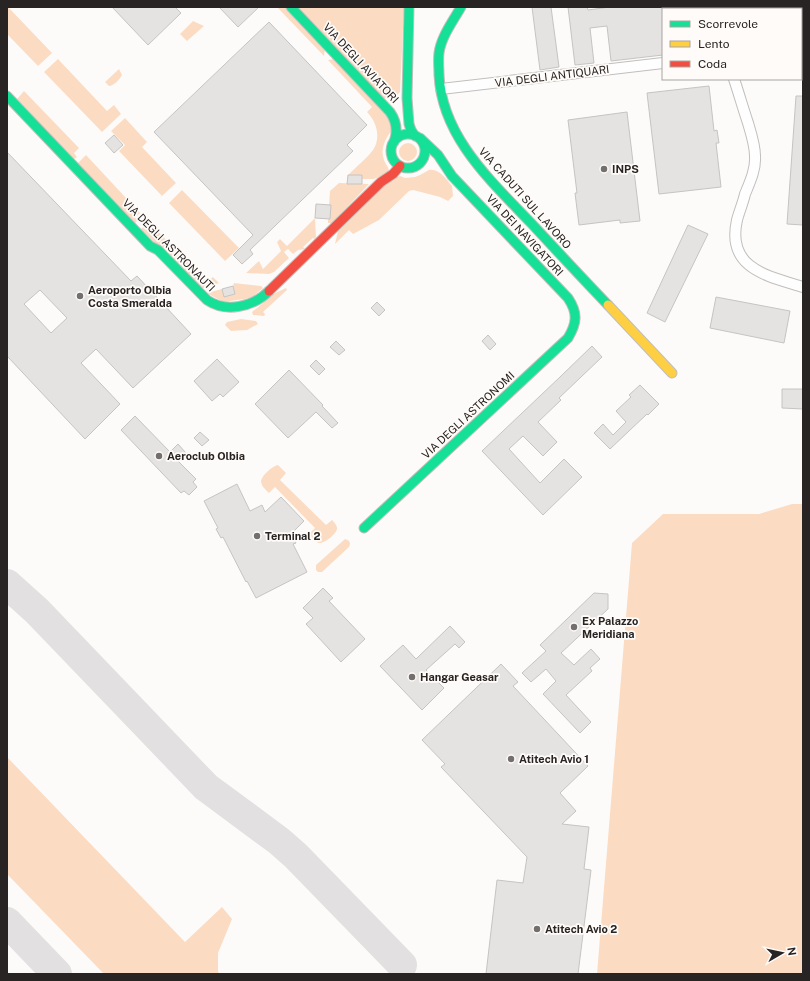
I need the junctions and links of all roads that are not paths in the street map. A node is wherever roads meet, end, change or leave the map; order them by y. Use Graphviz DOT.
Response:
graph roads {
  1 [pos="291,7"];
  2 [pos="409,7"];
  3 [pos="461,7"];
  4 [pos="662,63"];
  5 [pos="734,80"];
  6 [pos="440,90"];
  7 [pos="7,96"];
  8 [pos="418,137"];
  9 [pos="394,142"];
  10 [pos="400,166"];
  11 [pos="414,167"];
  12 [pos="452,176"];
  13 [pos="803,287"];
  14 [pos="576,313"];
  15 [pos="672,373"];
  16 [pos="364,528"];
  1 -- 9 [label="street, VIA DEGLI AVIATORI"];
  2 -- 8 [label="street"];
  3 -- 6 [label="street, VIA CADUTI SUL LAVORO"];
  4 -- 6 [label="street, VIA DEGLI ANTIQUARI"];
  5 -- 13 [label="street"];
  6 -- 15 [label="street, VIA CADUTI SUL LAVORO"];
  7 -- 10 [label="street, VIA DEGLI ASTRONAUTI"];
  8 -- 9 [label="street"];
  8 -- 11 [label="street"];
  8 -- 12 [label="street, VIA DEI NAVIGATORI"];
  9 -- 10 [label="street"];
  10 -- 11 [label="street"];
  11 -- 12 [label="street, VIA DEI NAVIGATORI"];
  12 -- 14 [label="street, VIA DEI NAVIGATORI"];
  14 -- 16 [label="street, VIA DEGLI ASTRONOMI"];
}
